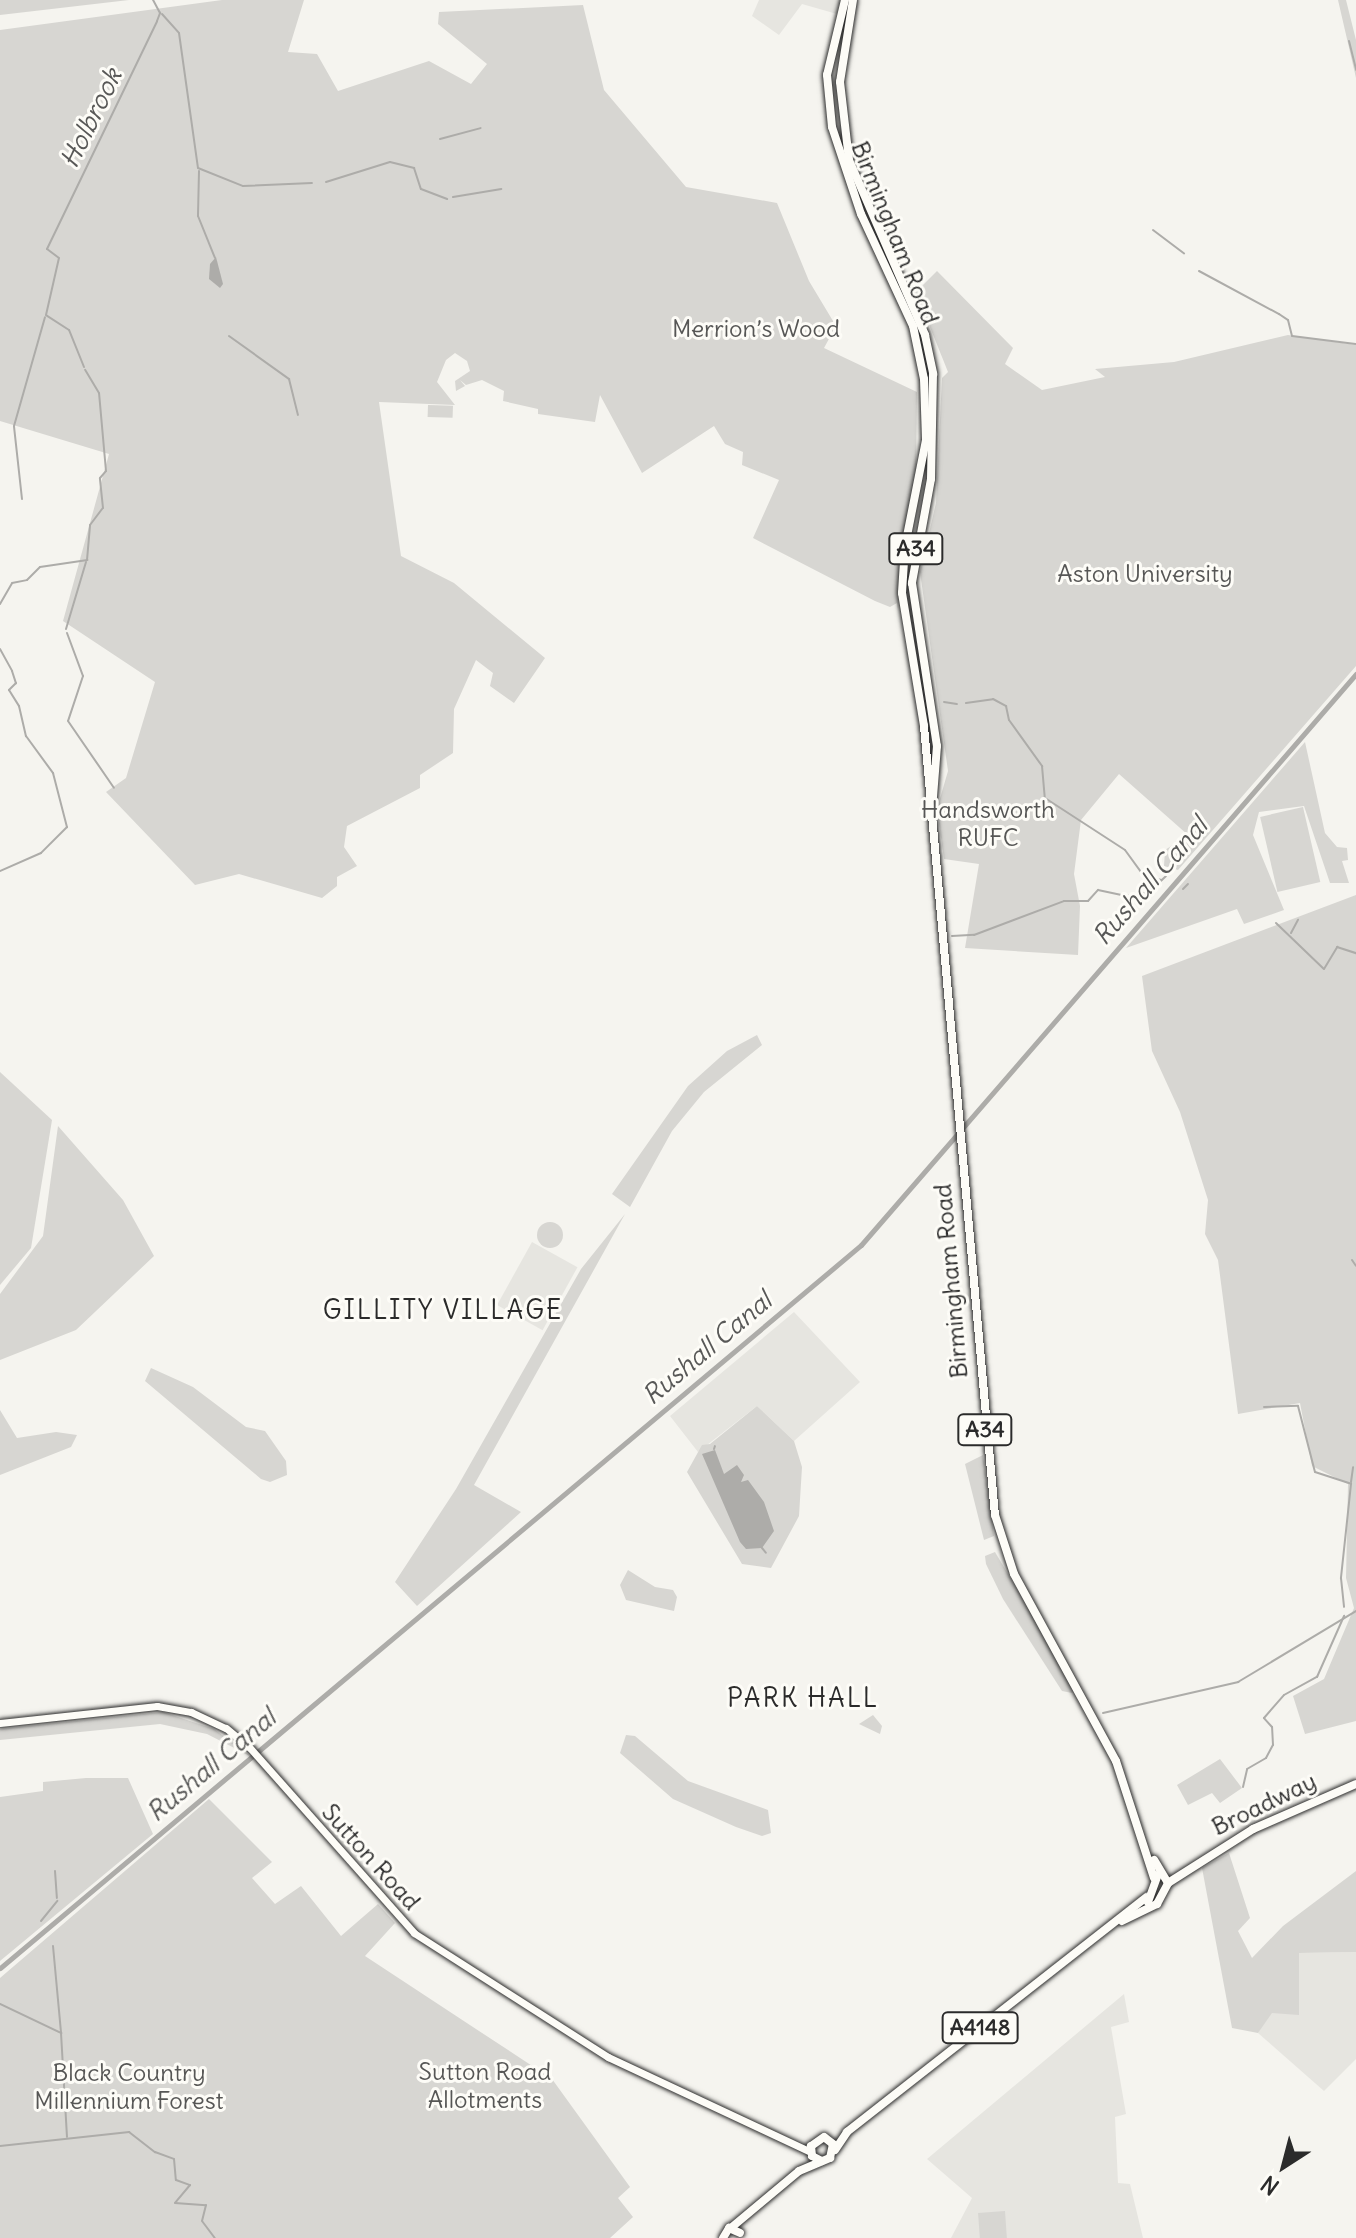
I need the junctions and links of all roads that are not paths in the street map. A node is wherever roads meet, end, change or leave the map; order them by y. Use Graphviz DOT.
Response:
graph roads {
  1 [pos="845,0"];
  2 [pos="853,0"];
  3 [pos="842,55"];
  4 [pos="840,68"];
  5 [pos="827,92"];
  6 [pos="922,341"];
  7 [pos="925,356"];
  8 [pos="934,724"];
  9 [pos="924,726"];
  10 [pos="937,749"];
  11 [pos="926,752"];
  12 [pos="931,814"];
  13 [pos="0,1723"];
  14 [pos="1356,1784"];
  15 [pos="1161,1880"];
  16 [pos="1147,1897"];
  17 [pos="1154,1906"];
  18 [pos="1112,1925"];
  19 [pos="847,2132"];
  20 [pos="824,2137"];
  21 [pos="814,2140"];
  22 [pos="795,2142"];
  23 [pos="835,2150"];
  24 [pos="811,2152"];
  25 [pos="822,2161"];
  26 [pos="799,2171"];
  27 [pos="737,2233"];
  28 [pos="722,2238"];
  1 -- 5 [label="highway, Birmingham Road / A34"];
  2 -- 3 [label="highway, Birmingham Road / A34"];
  3 -- 4 [label="highway, Birmingham Road / A34"];
  3 -- 5 [label="highway"];
  4 -- 5 [label="highway"];
  4 -- 6 [label="highway, Birmingham Road / A34"];
  5 -- 6 [label="highway, Birmingham Road / A34"];
  6 -- 7 [label="highway, Birmingham Road / A34"];
  7 -- 8 [label="highway, Birmingham Road / A34"];
  7 -- 9 [label="highway, Birmingham Road / A34"];
  8 -- 9 [label="highway"];
  8 -- 10 [label="highway, Birmingham Road / A34"];
  9 -- 11 [label="highway, Birmingham Road / A34"];
  10 -- 11 [label="highway"];
  10 -- 12 [label="highway, Birmingham Road / A34"];
  11 -- 12 [label="highway, Birmingham Road / A34"];
  12 -- 15 [label="highway, Birmingham Road / A34"];
  13 -- 22 [label="main road, Sutton Road"];
  14 -- 15 [label="highway, Broadway"];
  15 -- 16 [label="highway"];
  15 -- 17 [label="highway"];
  16 -- 17 [label="highway"];
  16 -- 18 [label="highway, A4148"];
  17 -- 18 [label="highway, A4148"];
  18 -- 19 [label="highway, A4148"];
  19 -- 20 [label="highway, A4148"];
  19 -- 23 [label="highway, A4148"];
  20 -- 21 [label="highway, A4148"];
  20 -- 23 [label="highway"];
  21 -- 22 [label="main road"];
  21 -- 24 [label="highway, A4148"];
  22 -- 24 [label="main road, Sutton Road"];
  23 -- 25 [label="highway, A4148"];
  24 -- 25 [label="highway"];
  24 -- 26 [label="highway, A4148"];
  25 -- 26 [label="highway, A4148"];
  26 -- 27 [label="highway, A4148"];
  27 -- 28 [label="highway"];
}
